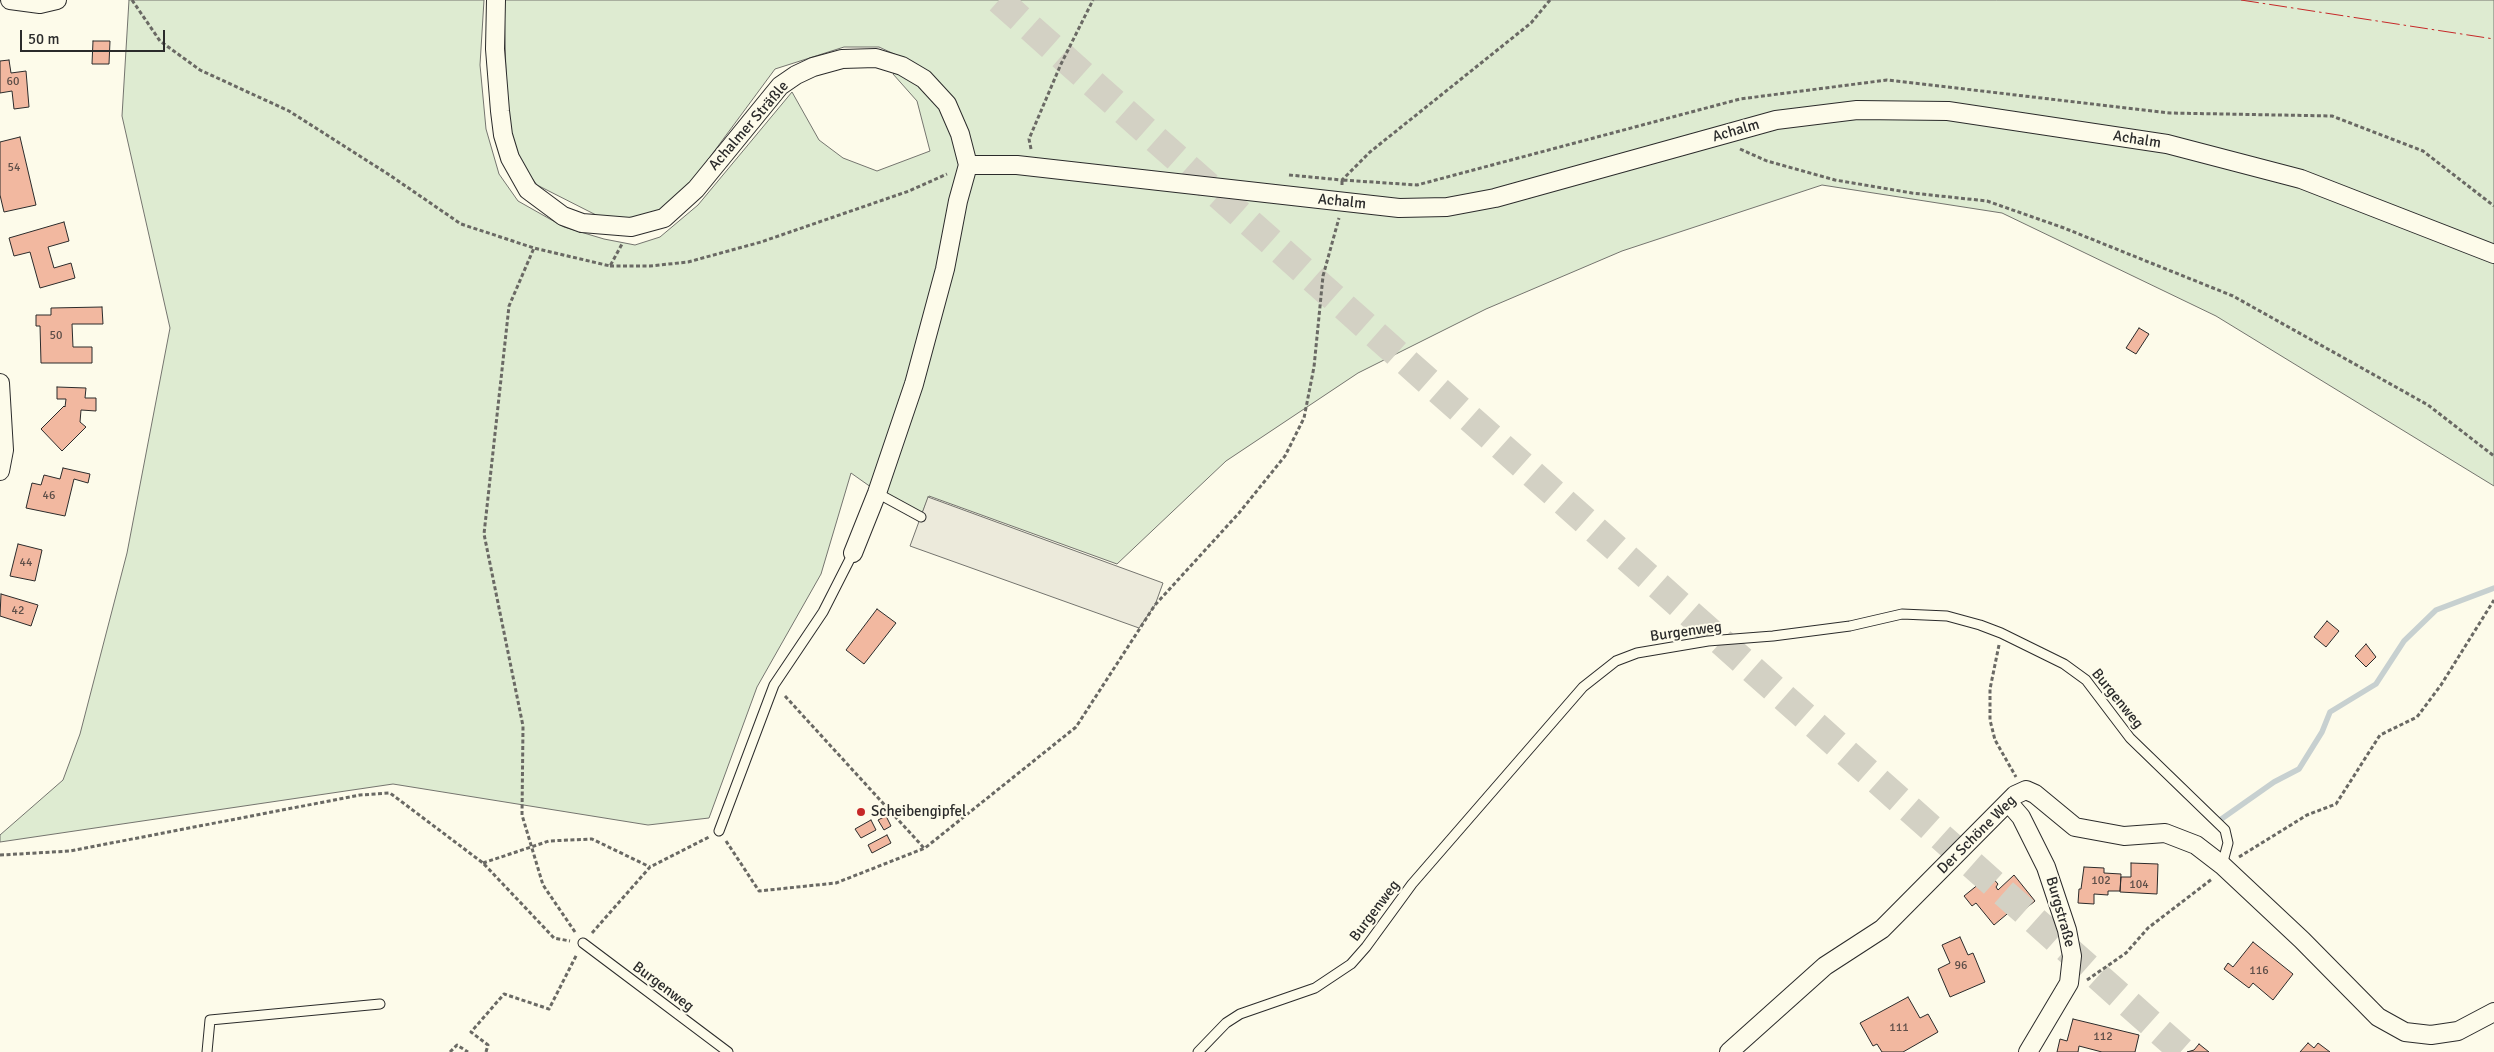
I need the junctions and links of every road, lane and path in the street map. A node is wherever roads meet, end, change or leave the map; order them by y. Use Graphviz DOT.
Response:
graph roads {
  1 [pos="10,0"];
  2 [pos="57,0"];
  3 [pos="132,0"];
  4 [pos="496,0"];
  5 [pos="1093,0"];
  6 [pos="1550,0"];
  7 [pos="1720,136"];
  8 [pos="1031,149"];
  9 [pos="968,164"];
  10 [pos="1342,180"];
  11 [pos="1343,203"];
  12 [pos="631,227"];
  13 [pos="534,248"];
  14 [pos="2494,254"];
  15 [pos="610,266"];
  16 [pos="0,383"];
  17 [pos="2,449"];
  18 [pos="2494,456"];
  19 [pos="0,471"];
  20 [pos="877,493"];
  21 [pos="921,517"];
  22 [pos="853,553"];
  23 [pos="2494,600"];
  24 [pos="1997,657"];
  25 [pos="774,685"];
  26 [pos="2014,774"];
  27 [pos="2008,802"];
  28 [pos="719,831"];
  29 [pos="2259,846"];
  30 [pos="532,847"];
  31 [pos="925,848"];
  32 [pos="0,855"];
  33 [pos="483,863"];
  34 [pos="2222,865"];
  35 [pos="650,867"];
  36 [pos="582,943"];
  37 [pos="2069,983"];
  38 [pos="380,1004"];
  39 [pos="2494,1012"];
  40 [pos="206,1052"];
  41 [pos="450,1052"];
  42 [pos="468,1052"];
  43 [pos="486,1052"];
  44 [pos="728,1052"];
  45 [pos="1198,1052"];
  46 [pos="1730,1052"];
  47 [pos="2028,1052"];
  1 -- 2 [label="street"];
  3 -- 13 [label="path"];
  4 -- 12 [label="street, Achalmer Sträßle"];
  5 -- 8 [label="path"];
  6 -- 10 [label="path"];
  7 -- 11 [label="street, Achalm"];
  7 -- 14 [label="street, Achalm"];
  7 -- 18 [label="path"];
  9 -- 11 [label="street, Achalm"];
  9 -- 12 [label="street, Achalmer Sträßle"];
  9 -- 15 [label="path"];
  9 -- 20 [label="street"];
  11 -- 31 [label="path"];
  12 -- 15 [label="path"];
  13 -- 15 [label="path"];
  13 -- 30 [label="path"];
  16 -- 17 [label="street"];
  17 -- 19 [label="street"];
  20 -- 21 [label="lane"];
  20 -- 22 [label="street"];
  22 -- 25 [label="lane"];
  23 -- 29 [label="path"];
  24 -- 26 [label="path"];
  25 -- 28 [label="lane"];
  25 -- 31 [label="path"];
  27 -- 34 [label="street, Der Schöne Weg"];
  27 -- 37 [label="street, Burgstraße"];
  27 -- 46 [label="street, Der Schöne Weg"];
  28 -- 31 [label="path"];
  28 -- 35 [label="path"];
  30 -- 33 [label="path"];
  30 -- 35 [label="path"];
  30 -- 36 [label="path"];
  32 -- 33 [label="path"];
  33 -- 36 [label="path"];
  34 -- 37 [label="path"];
  34 -- 39 [label="street, Der Schöne Weg"];
  34 -- 45 [label="lane, Burgenweg"];
  35 -- 36 [label="path"];
  36 -- 43 [label="path"];
  36 -- 44 [label="lane, Burgenweg"];
  37 -- 47 [label="street, Burgstraße"];
  38 -- 40 [label="lane"];
  41 -- 42 [label="path"];
}
